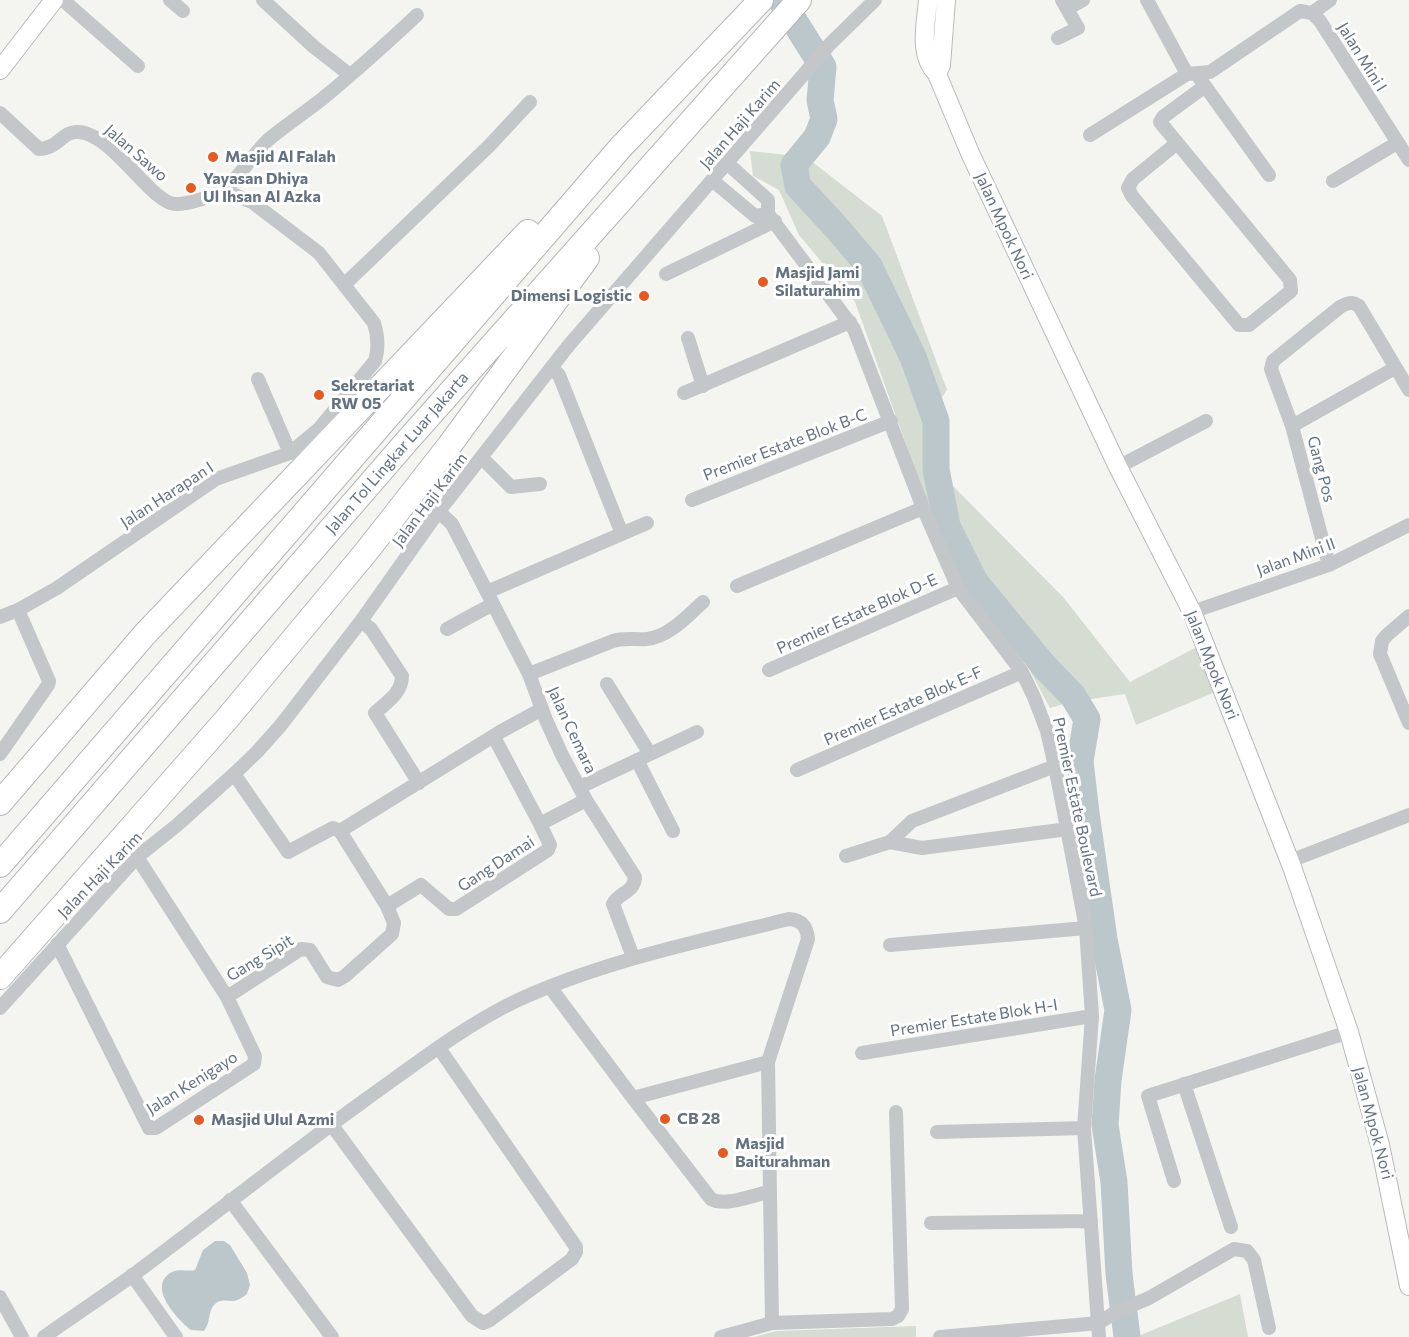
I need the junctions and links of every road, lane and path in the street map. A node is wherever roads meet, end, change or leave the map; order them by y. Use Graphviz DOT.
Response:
graph roads {
  1 [pos="54,0"];
  2 [pos="63,0"];
  3 [pos="170,0"];
  4 [pos="263,0"];
  5 [pos="799,0"];
  6 [pos="875,0"];
  7 [pos="915,0"];
  8 [pos="928,0"];
  9 [pos="946,0"];
  10 [pos="1083,0"];
  11 [pos="1147,0"];
  12 [pos="1330,0"];
  13 [pos="1064,4"];
  14 [pos="754,8"];
  15 [pos="183,11"];
  16 [pos="1312,13"];
  17 [pos="417,15"];
  18 [pos="1058,39"];
  19 [pos="925,50"];
  20 [pos="2,61"];
  21 [pos="138,66"];
  22 [pos="938,74"];
  23 [pos="1192,74"];
  24 [pos="350,75"];
  25 [pos="1205,86"];
  26 [pos="530,102"];
  27 [pos="0,113"];
  28 [pos="681,131"];
  29 [pos="1090,135"];
  30 [pos="1177,143"];
  31 [pos="1397,143"];
  32 [pos="621,147"];
  33 [pos="1409,160"];
  34 [pos="727,163"];
  35 [pos="1269,175"];
  36 [pos="712,180"];
  37 [pos="1333,181"];
  38 [pos="225,191"];
  39 [pos="771,218"];
  40 [pos="666,274"];
  41 [pos="345,284"];
  42 [pos="850,322"];
  43 [pos="688,338"];
  44 [pos="551,368"];
  45 [pos="1395,368"];
  46 [pos="258,379"];
  47 [pos="704,386"];
  48 [pos="1409,390"];
  49 [pos="684,393"];
  50 [pos="891,421"];
  51 [pos="1206,422"];
  52 [pos="1292,426"];
  53 [pos="290,453"];
  54 [pos="482,458"];
  55 [pos="1118,467"];
  56 [pos="540,484"];
  57 [pos="692,500"];
  58 [pos="923,508"];
  59 [pos="439,512"];
  60 [pos="647,523"];
  61 [pos="1409,525"];
  62 [pos="622,534"];
  63 [pos="1329,565"];
  64 [pos="737,586"];
  65 [pos="958,588"];
  66 [pos="490,598"];
  67 [pos="703,602"];
  68 [pos="18,610"];
  69 [pos="1192,612"];
  70 [pos="0,616"];
  71 [pos="1409,616"];
  72 [pos="361,621"];
  73 [pos="447,629"];
  74 [pos="769,670"];
  75 [pos="1022,672"];
  76 [pos="529,674"];
  77 [pos="607,684"];
  78 [pos="542,709"];
  79 [pos="1409,723"];
  80 [pos="697,732"];
  81 [pos="494,737"];
  82 [pos="0,754"];
  83 [pos="644,757"];
  84 [pos="1055,766"];
  85 [pos="797,770"];
  86 [pos="234,774"];
  87 [pos="418,783"];
  88 [pos="583,794"];
  89 [pos="0,803"];
  90 [pos="1409,814"];
  91 [pos="540,824"];
  92 [pos="1409,824"];
  93 [pos="1068,829"];
  94 [pos="340,831"];
  95 [pos="673,831"];
  96 [pos="890,842"];
  97 [pos="846,856"];
  98 [pos="137,857"];
  99 [pos="1291,864"];
  100 [pos="0,865"];
  101 [pos="387,906"];
  102 [pos="0,911"];
  103 [pos="1086,928"];
  104 [pos="57,944"];
  105 [pos="890,945"];
  106 [pos="633,957"];
  107 [pos="0,977"];
  108 [pos="550,987"];
  109 [pos="226,997"];
  110 [pos="0,1008"];
  111 [pos="1092,1016"];
  112 [pos="1349,1032"];
  113 [pos="439,1048"];
  114 [pos="862,1053"];
  115 [pos="768,1062"];
  116 [pos="1184,1084"];
  117 [pos="633,1098"];
  118 [pos="896,1112"];
  119 [pos="331,1124"];
  120 [pos="1084,1128"];
  121 [pos="937,1132"];
  122 [pos="1174,1181"];
  123 [pos="769,1192"];
  124 [pos="230,1200"];
  125 [pos="1091,1221"];
  126 [pos="931,1223"];
  127 [pos="1231,1227"];
  128 [pos="132,1275"];
  129 [pos="1409,1286"];
  130 [pos="0,1297"];
  131 [pos="772,1323"];
  132 [pos="1099,1323"];
  133 [pos="1269,1328"];
  134 [pos="22,1337"];
  135 [pos="44,1337"];
  136 [pos="176,1337"];
  137 [pos="332,1337"];
  138 [pos="721,1337"];
  139 [pos="940,1337"];
  140 [pos="1100,1337"];
  1 -- 20 [label="main road"];
  2 -- 21 [label="street"];
  3 -- 15 [label="street"];
  4 -- 24 [label="street"];
  5 -- 28 [label="highway, Jalan Tol Lingkar Luar Jakarta"];
  6 -- 34 [label="street, Jalan Haji Karim"];
  7 -- 19 [label="main road"];
  8 -- 19 [label="main road"];
  9 -- 22 [label="main road"];
  10 -- 13 [label="street"];
  11 -- 23 [label="street"];
  12 -- 16 [label="street"];
  13 -- 18 [label="street"];
  14 -- 32 [label="highway, Jalan Tol Lingkar Luar Jakarta"];
  16 -- 23 [label="street"];
  16 -- 31 [label="street, Jalan Mini I"];
  17 -- 24 [label="street"];
  19 -- 22 [label="main road, Jalan Mpok Nori"];
  22 -- 55 [label="main road, Jalan Mpok Nori"];
  23 -- 25 [label="street"];
  23 -- 29 [label="street"];
  24 -- 38 [label="street"];
  25 -- 30 [label="street"];
  25 -- 35 [label="street"];
  26 -- 41 [label="street"];
  27 -- 38 [label="street, Jalan Sawo"];
  28 -- 102 [label="highway, Jalan Tol Lingkar Luar Jakarta"];
  28 -- 107 [label="highway"];
  30 -- 30 [label="street"];
  31 -- 33 [label="street, Jalan Mini I"];
  31 -- 37 [label="street"];
  32 -- 89 [label="highway"];
  32 -- 100 [label="highway, Jalan Tol Lingkar Luar Jakarta"];
  34 -- 36 [label="street, Jalan Haji Karim"];
  34 -- 39 [label="street, Premier Estate Boulevard"];
  36 -- 39 [label="street"];
  36 -- 44 [label="street, Jalan Haji Karim"];
  38 -- 41 [label="street, Jalan Harapan I"];
  39 -- 40 [label="street"];
  39 -- 42 [label="street, Premier Estate Boulevard"];
  41 -- 53 [label="street, Jalan Harapan I"];
  42 -- 47 [label="street"];
  42 -- 50 [label="street, Premier Estate Boulevard"];
  43 -- 47 [label="street"];
  44 -- 54 [label="street, Jalan Haji Karim"];
  44 -- 62 [label="street"];
  45 -- 48 [label="street"];
  45 -- 52 [label="street, Gang Pos"];
  45 -- 52 [label="street"];
  46 -- 53 [label="street"];
  47 -- 49 [label="street"];
  50 -- 57 [label="street, Premier Estate Blok B-C"];
  50 -- 58 [label="street, Premier Estate Boulevard"];
  51 -- 55 [label="street"];
  52 -- 63 [label="street, Gang Pos"];
  53 -- 68 [label="street, Jalan Harapan I"];
  54 -- 56 [label="street"];
  54 -- 59 [label="street, Jalan Haji Karim"];
  55 -- 69 [label="main road, Jalan Mpok Nori"];
  58 -- 64 [label="street"];
  58 -- 65 [label="street, Premier Estate Boulevard"];
  59 -- 66 [label="street, Jalan Cemara"];
  59 -- 72 [label="street, Jalan Haji Karim"];
  60 -- 62 [label="street"];
  61 -- 63 [label="street, Jalan Mini II"];
  62 -- 66 [label="street"];
  63 -- 69 [label="street, Jalan Mini II"];
  65 -- 74 [label="street, Premier Estate Blok D-E"];
  65 -- 75 [label="street, Premier Estate Boulevard"];
  66 -- 73 [label="street"];
  66 -- 76 [label="street, Jalan Cemara"];
  67 -- 76 [label="street"];
  68 -- 70 [label="street, Jalan Harapan I"];
  68 -- 82 [label="street"];
  69 -- 99 [label="main road, Jalan Mpok Nori"];
  71 -- 79 [label="street"];
  72 -- 86 [label="street, Jalan Haji Karim"];
  72 -- 87 [label="street"];
  75 -- 84 [label="street, Premier Estate Boulevard"];
  75 -- 85 [label="street, Premier Estate Blok E-F"];
  76 -- 78 [label="street, Jalan Cemara"];
  77 -- 83 [label="street"];
  78 -- 81 [label="street"];
  78 -- 88 [label="street, Jalan Cemara"];
  80 -- 83 [label="street, Gang Damai"];
  81 -- 87 [label="street"];
  81 -- 91 [label="street"];
  83 -- 88 [label="street, Gang Damai"];
  83 -- 95 [label="street"];
  84 -- 93 [label="street, Premier Estate Boulevard"];
  84 -- 96 [label="street"];
  86 -- 94 [label="street"];
  86 -- 98 [label="street, Jalan Haji Karim"];
  87 -- 94 [label="street"];
  88 -- 91 [label="street, Gang Damai"];
  88 -- 106 [label="street, Jalan Cemara"];
  90 -- 99 [label="street"];
  91 -- 101 [label="street, Gang Damai"];
  92 -- 99 [label="street"];
  93 -- 96 [label="street"];
  93 -- 103 [label="street, Premier Estate Boulevard"];
  94 -- 101 [label="street"];
  96 -- 97 [label="street"];
  98 -- 104 [label="street, Jalan Haji Karim"];
  98 -- 109 [label="street, Jalan Kenigayo"];
  99 -- 112 [label="main road, Jalan Mpok Nori"];
  101 -- 109 [label="street, Gang Sipit"];
  103 -- 105 [label="street"];
  103 -- 111 [label="street, Premier Estate Boulevard"];
  104 -- 109 [label="street, Jalan Kenigayo"];
  104 -- 110 [label="street, Jalan Haji Karim"];
  106 -- 108 [label="street"];
  106 -- 115 [label="street"];
  108 -- 113 [label="street"];
  108 -- 117 [label="street"];
  111 -- 114 [label="street, Premier Estate Blok H-I"];
  111 -- 120 [label="street, Premier Estate Boulevard"];
  112 -- 116 [label="street"];
  112 -- 129 [label="main road, Jalan Mpok Nori"];
  113 -- 119 [label="street"];
  113 -- 119 [label="street"];
  115 -- 117 [label="street"];
  115 -- 123 [label="street"];
  116 -- 122 [label="street"];
  116 -- 127 [label="street"];
  117 -- 123 [label="street"];
  118 -- 131 [label="street"];
  119 -- 124 [label="street"];
  120 -- 121 [label="street"];
  120 -- 125 [label="street, Premier Estate Boulevard"];
  123 -- 131 [label="street"];
  124 -- 128 [label="street"];
  124 -- 137 [label="street"];
  125 -- 126 [label="street"];
  125 -- 132 [label="street, Premier Estate Boulevard"];
  128 -- 135 [label="street"];
  128 -- 136 [label="street"];
  130 -- 134 [label="street"];
  131 -- 138 [label="street"];
  132 -- 133 [label="street"];
  132 -- 139 [label="street"];
  132 -- 140 [label="street, Premier Estate Boulevard"];
}
